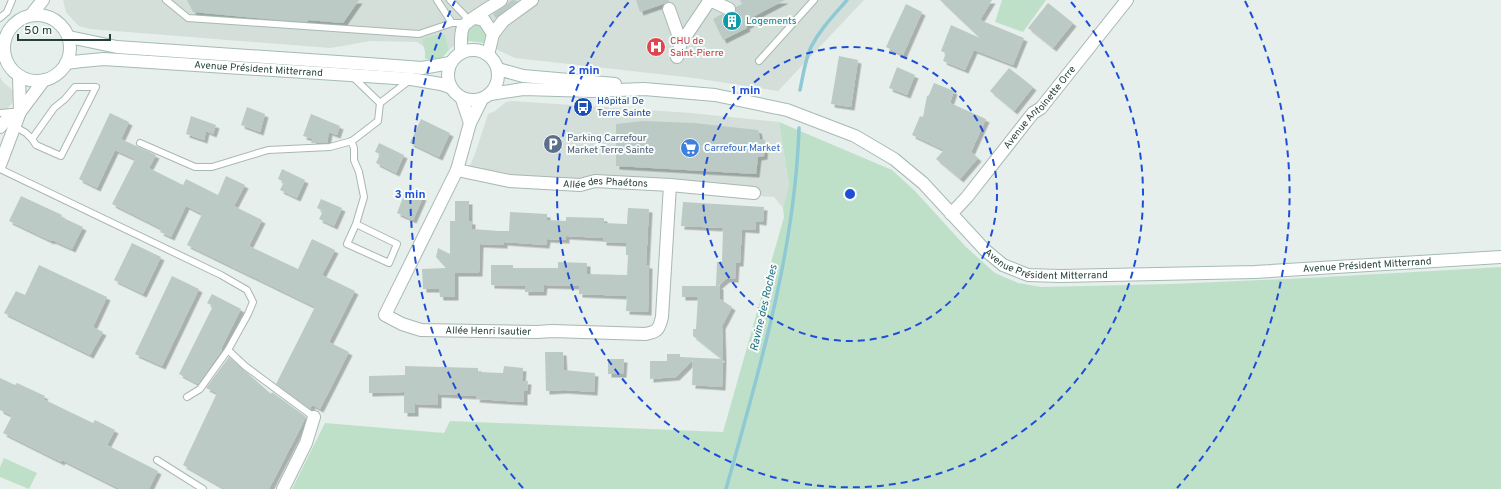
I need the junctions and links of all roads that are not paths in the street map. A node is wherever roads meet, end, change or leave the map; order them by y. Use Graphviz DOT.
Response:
graph roads {
  1 [pos="12,0"];
  2 [pos="43,0"];
  3 [pos="48,0"];
  4 [pos="166,0"];
  5 [pos="437,0"];
  6 [pos="450,0"];
  7 [pos="501,0"];
  8 [pos="532,0"];
  9 [pos="814,0"];
  10 [pos="1127,0"];
  11 [pos="669,9"];
  12 [pos="729,9"];
  13 [pos="31,15"];
  14 [pos="0,18"];
  15 [pos="51,18"];
  16 [pos="470,21"];
  17 [pos="452,23"];
  18 [pos="493,34"];
  19 [pos="3,37"];
  20 [pos="69,37"];
  21 [pos="681,44"];
  22 [pos="461,53"];
  23 [pos="488,55"];
  24 [pos="677,57"];
  25 [pos="4,61"];
  26 [pos="759,61"];
  27 [pos="450,63"];
  28 [pos="66,64"];
  29 [pos="498,69"];
  30 [pos="350,75"];
  31 [pos="19,76"];
  32 [pos="411,79"];
  33 [pos="44,80"];
  34 [pos="450,87"];
  35 [pos="644,90"];
  36 [pos="487,96"];
  37 [pos="462,99"];
  38 [pos="380,103"];
  39 [pos="20,112"];
  40 [pos="0,113"];
  41 [pos="470,123"];
  42 [pos="0,126"];
  43 [pos="14,126"];
  44 [pos="32,139"];
  45 [pos="351,141"];
  46 [pos="140,143"];
  47 [pos="0,164"];
  48 [pos="0,169"];
  49 [pos="457,170"];
  50 [pos="670,185"];
  51 [pos="754,193"];
  52 [pos="951,214"];
  53 [pos="356,224"];
  54 [pos="1501,257"];
  55 [pos="228,350"];
  56 [pos="187,397"];
  57 [pos="314,417"];
  58 [pos="157,460"];
  59 [pos="203,489"];
  60 [pos="283,489"];
  1 -- 14 [label="lane"];
  2 -- 13 [label="main road"];
  3 -- 15 [label="main road"];
  4 -- 17 [label="lane"];
  5 -- 17 [label="lane"];
  6 -- 16 [label="lane"];
  7 -- 16 [label="main road"];
  8 -- 18 [label="main road"];
  9 -- 26 [label="lane"];
  10 -- 52 [label="main road, Avenue Antoinette Orre"];
  11 -- 21 [label="main road"];
  12 -- 21 [label="main road"];
  13 -- 15 [label="main road"];
  13 -- 19 [label="main road"];
  15 -- 20 [label="main road"];
  16 -- 17 [label="lane"];
  16 -- 18 [label="main road"];
  16 -- 22 [label="main road"];
  18 -- 23 [label="main road"];
  19 -- 25 [label="main road"];
  20 -- 27 [label="main road, Avenue Président Mitterrand"];
  20 -- 28 [label="main road"];
  21 -- 24 [label="main road"];
  22 -- 23 [label="main road"];
  22 -- 27 [label="main road"];
  23 -- 29 [label="main road"];
  25 -- 31 [label="main road"];
  27 -- 34 [label="main road"];
  28 -- 30 [label="main road, Avenue Président Mitterrand"];
  28 -- 33 [label="main road"];
  29 -- 35 [label="main road, Avenue Président Mitterrand"];
  29 -- 36 [label="main road"];
  30 -- 32 [label="main road, Avenue Président Mitterrand"];
  30 -- 38 [label="lane"];
  31 -- 33 [label="main road"];
  31 -- 39 [label="main road"];
  32 -- 34 [label="main road, Avenue Président Mitterrand"];
  32 -- 38 [label="lane"];
  33 -- 39 [label="main road"];
  34 -- 37 [label="main road"];
  35 -- 36 [label="main road, Avenue Président Mitterrand"];
  35 -- 52 [label="main road, Avenue Président Mitterrand"];
  36 -- 37 [label="main road"];
  36 -- 41 [label="main road, Allée Henri Isautier"];
  37 -- 41 [label="main road"];
  38 -- 45 [label="lane"];
  39 -- 40 [label="lane"];
  39 -- 42 [label="main road"];
  39 -- 43 [label="main road"];
  41 -- 49 [label="main road, Allée Henri Isautier"];
  43 -- 44 [label="lane"];
  43 -- 47 [label="main road"];
  44 -- 44 [label="lane"];
  45 -- 46 [label="lane"];
  45 -- 53 [label="lane"];
  48 -- 55 [label="lane"];
  49 -- 50 [label="main road, Allée des Phaétons"];
  49 -- 50 [label="main road, Allée Henri Isautier"];
  50 -- 51 [label="main road, Allée des Phaétons"];
  52 -- 54 [label="main road, Avenue Président Mitterrand"];
  53 -- 53 [label="lane"];
  55 -- 56 [label="lane"];
  55 -- 57 [label="lane"];
  57 -- 60 [label="main road"];
  58 -- 59 [label="lane"];
}
